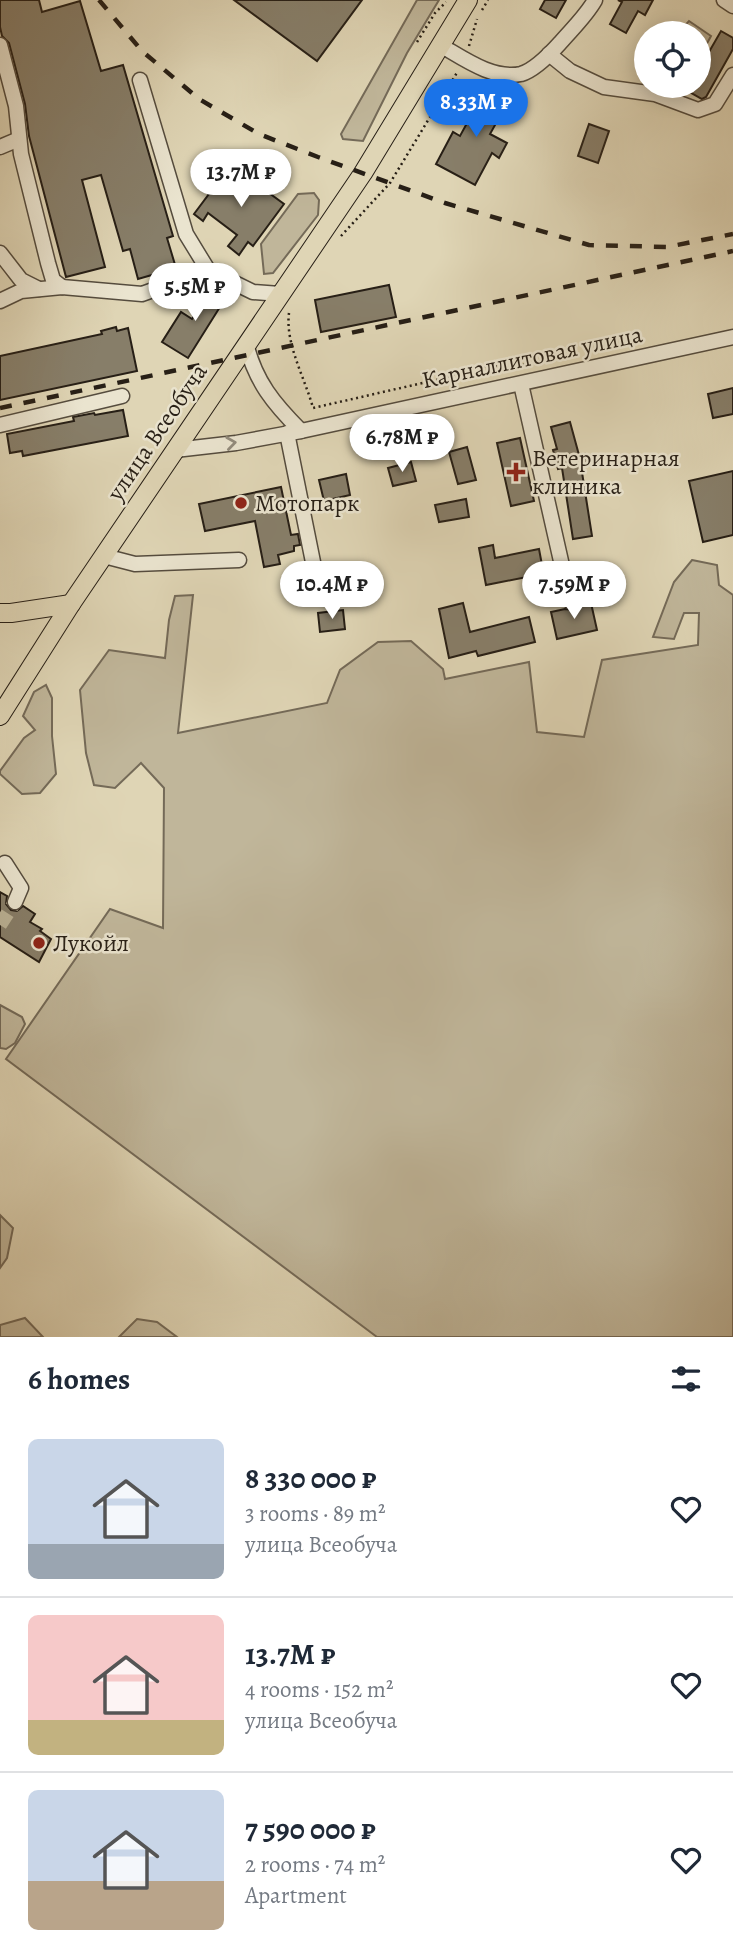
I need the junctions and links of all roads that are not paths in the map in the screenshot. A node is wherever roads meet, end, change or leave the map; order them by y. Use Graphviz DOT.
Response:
graph roads {
  1 [pos="468,0"];
  2 [pos="595,0"];
  3 [pos="724,0"];
  4 [pos="733,6"];
  5 [pos="0,45"];
  6 [pos="440,45"];
  7 [pos="550,54"];
  8 [pos="733,75"];
  9 [pos="140,80"];
  10 [pos="19,139"];
  11 [pos="0,147"];
  12 [pos="0,253"];
  13 [pos="208,270"];
  14 [pos="62,287"];
  15 [pos="40,289"];
  16 [pos="280,294"];
  17 [pos="0,302"];
  18 [pos="733,337"];
  19 [pos="246,344"];
  20 [pos="521,384"];
  21 [pos="122,396"];
  22 [pos="0,425"];
  23 [pos="294,432"];
  24 [pos="175,450"];
  25 [pos="104,556"];
  26 [pos="239,560"];
  27 [pos="314,567"];
  28 [pos="570,601"];
  29 [pos="71,604"];
  30 [pos="0,613"];
  31 [pos="0,716"];
  32 [pos="3,860"];
  33 [pos="0,880"];
  34 [pos="15,902"];
  1 -- 6 [label="main road, улица Всеобуча"];
  2 -- 7 [label="street"];
  3 -- 4 [label="street"];
  5 -- 10 [label="street"];
  6 -- 7 [label="street"];
  6 -- 16 [label="main road, улица Всеобуча"];
  7 -- 8 [label="street"];
  9 -- 13 [label="street"];
  10 -- 11 [label="street"];
  10 -- 14 [label="street"];
  12 -- 15 [label="street"];
  13 -- 14 [label="street"];
  13 -- 16 [label="street"];
  14 -- 15 [label="street"];
  15 -- 17 [label="street"];
  16 -- 19 [label="main road, улица Всеобуча"];
  18 -- 20 [label="street, Карналлитовая улица"];
  19 -- 23 [label="street"];
  19 -- 24 [label="main road, улица Всеобуча"];
  20 -- 23 [label="street, Карналлитовая улица"];
  20 -- 28 [label="street"];
  21 -- 22 [label="street"];
  24 -- 23 [label="street, Карналлитовая улица, one-way"];
  23 -- 27 [label="street"];
  24 -- 25 [label="main road, улица Всеобуча"];
  25 -- 26 [label="street"];
  25 -- 29 [label="main road, улица Всеобуча"];
  29 -- 30 [label="main road"];
  29 -- 31 [label="main road, улица Всеобуча"];
  32 -- 33 [label="street"];
  32 -- 34 [label="street"];
}
